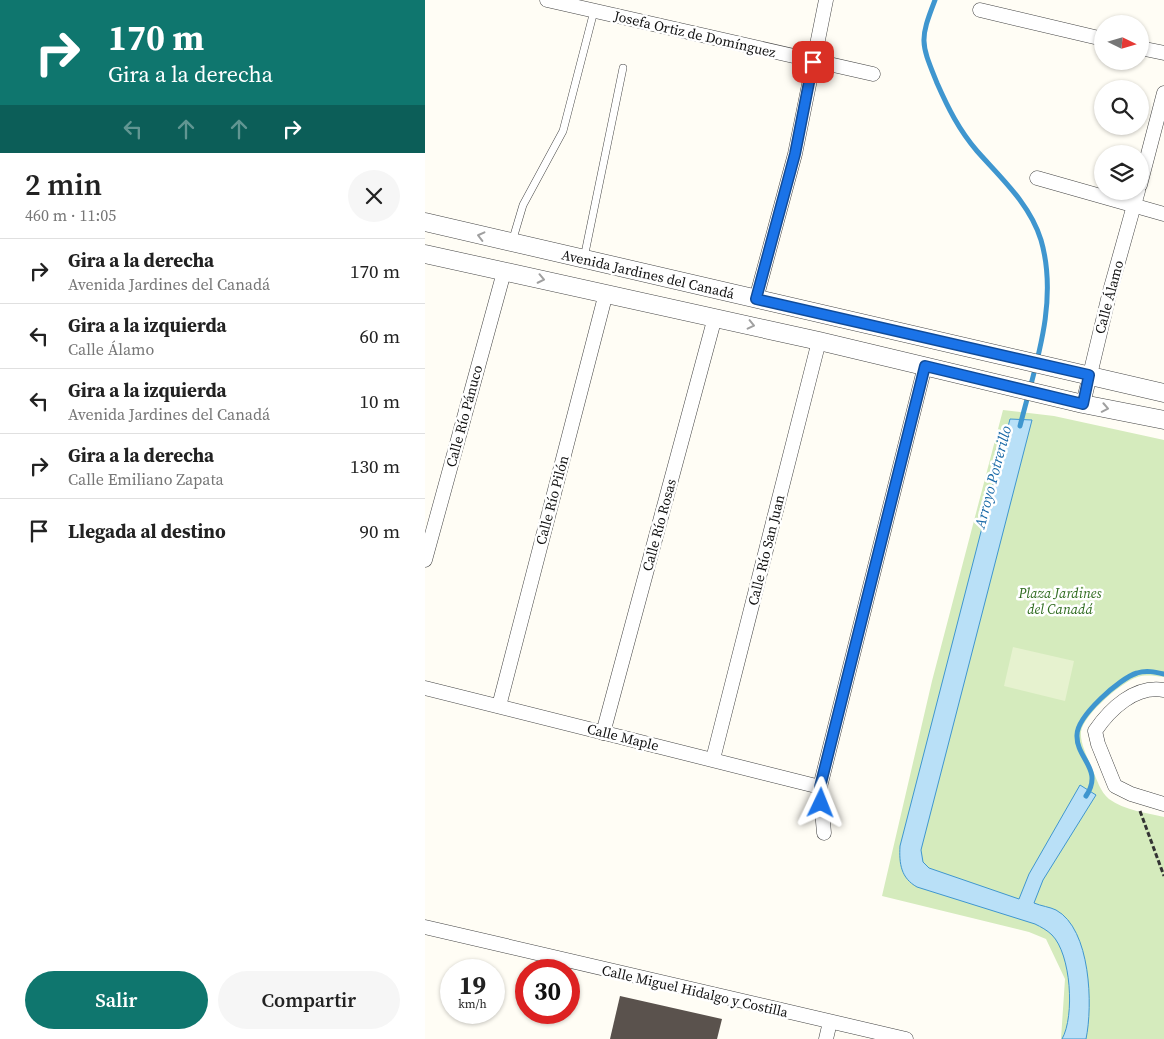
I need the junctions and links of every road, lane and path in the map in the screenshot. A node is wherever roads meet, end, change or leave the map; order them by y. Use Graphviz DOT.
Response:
graph roads {
  1 [pos="547,0"];
  2 [pos="826,0"];
  3 [pos="980,10"];
  4 [pos="594,11"];
  5 [pos="1094,37"];
  6 [pos="1149,50"];
  7 [pos="1164,53"];
  8 [pos="813,62"];
  9 [pos="623,68"];
  10 [pos="873,74"];
  11 [pos="1164,93"];
  12 [pos="1149,150"];
  13 [pos="1037,178"];
  14 [pos="1136,200"];
  15 [pos="1134,206"];
  16 [pos="1164,214"];
  17 [pos="425,222"];
  18 [pos="511,243"];
  19 [pos="425,254"];
  20 [pos="584,258"];
  21 [pos="504,272"];
  22 [pos="606,293"];
  23 [pos="756,299"];
  24 [pos="715,317"];
  25 [pos="819,341"];
  26 [pos="925,366"];
  27 [pos="1089,375"];
  28 [pos="1164,393"];
  29 [pos="1083,404"];
  30 [pos="1164,420"];
  31 [pos="425,560"];
  32 [pos="425,688"];
  33 [pos="1164,690"];
  34 [pos="499,706"];
  35 [pos="603,733"];
  36 [pos="713,759"];
  37 [pos="820,787"];
  38 [pos="1164,804"];
  39 [pos="1140,811"];
  40 [pos="824,834"];
  41 [pos="1164,876"];
  42 [pos="425,927"];
  43 [pos="830,1022"];
  44 [pos="826,1039"];
  45 [pos="906,1039"];
  1 -- 4 [label="street, Josefa Ortiz de Domínguez"];
  2 -- 8 [label="street"];
  3 -- 5 [label="street"];
  4 -- 8 [label="street, Josefa Ortiz de Domínguez"];
  4 -- 18 [label="lane"];
  6 -- 7 [label="street"];
  8 -- 10 [label="street, Josefa Ortiz de Domínguez"];
  8 -- 23 [label="street"];
  9 -- 20 [label="lane"];
  11 -- 12 [label="street"];
  13 -- 15 [label="street"];
  14 -- 15 [label="street, Calle Álamo"];
  15 -- 16 [label="street"];
  15 -- 27 [label="street, Calle Álamo"];
  18 -- 17 [label="street, Avenida Jardines del Canadá, one-way"];
  18 -- 20 [label="street, Avenida Jardines del Canadá"];
  19 -- 21 [label="street, Avenida Jardines del Canadá"];
  20 -- 23 [label="street, Avenida Jardines del Canadá"];
  21 -- 22 [label="street, Avenida Jardines del Canadá, one-way"];
  21 -- 31 [label="street, Calle Río Pánuco"];
  22 -- 24 [label="street, Avenida Jardines del Canadá"];
  22 -- 34 [label="street, Calle Río Pilón"];
  23 -- 27 [label="street, Avenida Jardines del Canadá"];
  24 -- 25 [label="street, Avenida Jardines del Canadá, one-way"];
  24 -- 35 [label="street, Calle Río Rosas"];
  25 -- 26 [label="street, Avenida Jardines del Canadá"];
  25 -- 36 [label="street, Calle Río San Juan"];
  26 -- 29 [label="street, Avenida Jardines del Canadá"];
  26 -- 37 [label="street"];
  27 -- 28 [label="street, Avenida Jardines del Canadá"];
  27 -- 29 [label="street, Calle Álamo"];
  29 -- 30 [label="street, Avenida Jardines del Canadá, one-way"];
  32 -- 34 [label="street, Calle Maple"];
  33 -- 38 [label="street"];
  34 -- 35 [label="street, Calle Maple"];
  35 -- 36 [label="street, Calle Maple"];
  36 -- 37 [label="street, Calle Maple"];
  37 -- 40 [label="street"];
  39 -- 41 [label="path"];
  42 -- 43 [label="street, Calle Miguel Hidalgo y Costilla"];
  43 -- 44 [label="street"];
  43 -- 45 [label="street, Calle Miguel Hidalgo y Costilla"];
}
